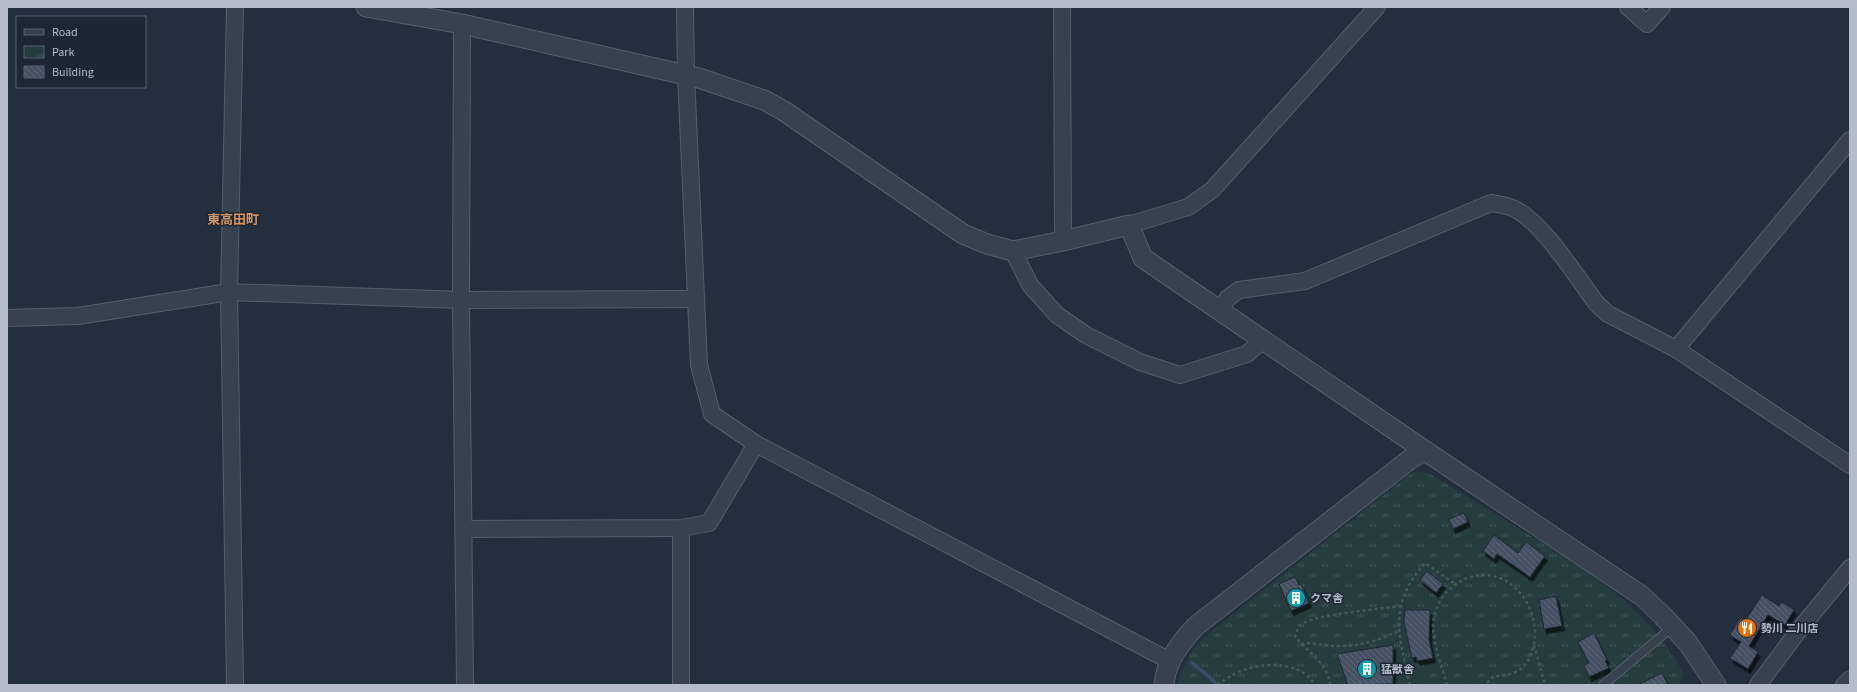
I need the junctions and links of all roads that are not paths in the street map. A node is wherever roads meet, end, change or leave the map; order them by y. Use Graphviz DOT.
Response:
graph roads {
  1 [pos="235,7"];
  2 [pos="366,7"];
  3 [pos="685,7"];
  4 [pos="1062,7"];
  5 [pos="1377,7"];
  6 [pos="1628,7"];
  7 [pos="1662,7"];
  8 [pos="462,24"];
  9 [pos="686,75"];
  10 [pos="1850,140"];
  11 [pos="1129,225"];
  12 [pos="1063,241"];
  13 [pos="1013,251"];
  14 [pos="229,292"];
  15 [pos="696,299"];
  16 [pos="461,300"];
  17 [pos="1219,310"];
  18 [pos="7,318"];
  19 [pos="1263,340"];
  20 [pos="1676,349"];
  21 [pos="756,444"];
  22 [pos="1424,450"];
  23 [pos="1850,465"];
  24 [pos="681,528"];
  25 [pos="464,529"];
  26 [pos="1850,568"];
  27 [pos="1664,634"];
  28 [pos="1170,661"];
  29 [pos="1850,678"];
  30 [pos="235,685"];
  31 [pos="465,685"];
  32 [pos="681,685"];
  33 [pos="1164,685"];
  34 [pos="1603,685"];
  35 [pos="1716,685"];
  36 [pos="1758,685"];
  37 [pos="1844,685"];
  1 -- 14 [label="street"];
  2 -- 8 [label="street"];
  3 -- 9 [label="street"];
  4 -- 12 [label="street"];
  5 -- 11 [label="street"];
  6 -- 7 [label="street"];
  8 -- 9 [label="street"];
  8 -- 16 [label="street"];
  9 -- 13 [label="street"];
  9 -- 15 [label="street"];
  10 -- 20 [label="street"];
  11 -- 12 [label="street"];
  11 -- 17 [label="street"];
  12 -- 13 [label="street"];
  13 -- 19 [label="street"];
  14 -- 16 [label="street"];
  14 -- 18 [label="street"];
  14 -- 30 [label="street"];
  15 -- 16 [label="street"];
  15 -- 21 [label="street"];
  16 -- 25 [label="street"];
  17 -- 19 [label="street"];
  17 -- 20 [label="street"];
  19 -- 22 [label="street"];
  20 -- 23 [label="street"];
  21 -- 24 [label="street"];
  21 -- 28 [label="street"];
  22 -- 28 [label="street"];
  22 -- 35 [label="street"];
  24 -- 25 [label="street"];
  24 -- 32 [label="street"];
  25 -- 31 [label="street"];
  26 -- 36 [label="street"];
  27 -- 34 [label="lane"];
  28 -- 33 [label="street"];
  29 -- 37 [label="street"];
}
